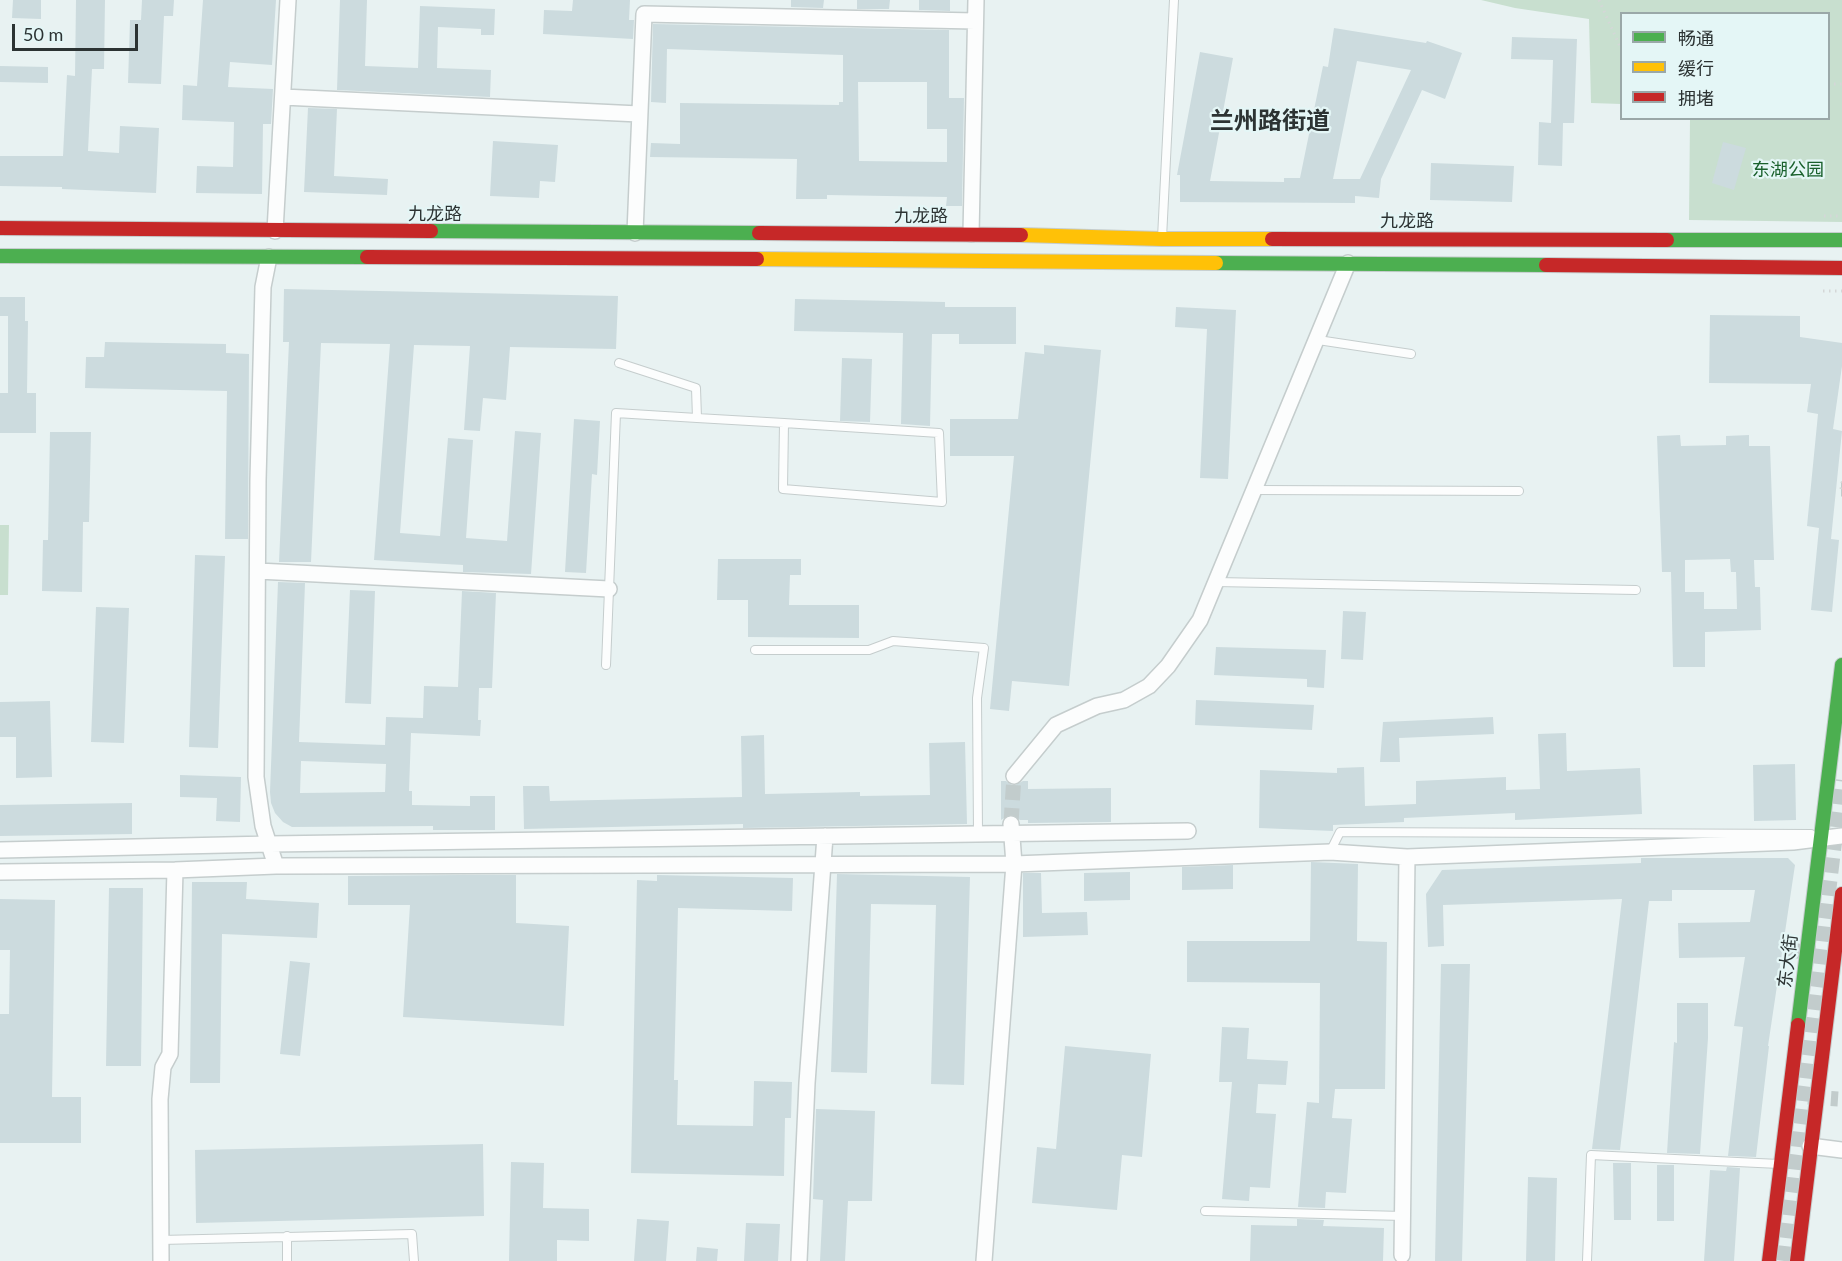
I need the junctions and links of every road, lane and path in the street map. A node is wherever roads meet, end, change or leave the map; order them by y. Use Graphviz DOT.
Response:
graph roads {
  1 [pos="288,0"];
  2 [pos="976,0"];
  3 [pos="1174,0"];
  4 [pos="1599,0"];
  5 [pos="975,21"];
  6 [pos="1620,47"];
  7 [pos="283,97"];
  8 [pos="639,114"];
  9 [pos="1824,216"];
  10 [pos="1842,216"];
  11 [pos="0,228"];
  12 [pos="275,231"];
  13 [pos="635,233"];
  14 [pos="971,234"];
  15 [pos="1162,238"];
  16 [pos="1842,240"];
  17 [pos="0,256"];
  18 [pos="269,257"];
  19 [pos="1348,263"];
  20 [pos="1842,268"];
  21 [pos="1823,291"];
  22 [pos="1842,291"];
  23 [pos="1318,339"];
  24 [pos="1411,354"];
  25 [pos="619,363"];
  26 [pos="697,418"];
  27 [pos="784,423"];
  28 [pos="1842,482"];
  29 [pos="1841,489"];
  30 [pos="1255,490"];
  31 [pos="1519,491"];
  32 [pos="258,571"];
  33 [pos="1216,582"];
  34 [pos="609,589"];
  35 [pos="1636,590"];
  36 [pos="755,650"];
  37 [pos="606,664"];
  38 [pos="1842,665"];
  39 [pos="1014,776"];
  40 [pos="1012,828"];
  41 [pos="1188,831"];
  42 [pos="978,833"];
  43 [pos="825,836"];
  44 [pos="1821,836"];
  45 [pos="1842,836"];
  46 [pos="270,844"];
  47 [pos="0,850"];
  48 [pos="1330,852"];
  49 [pos="1407,857"];
  50 [pos="1014,864"];
  51 [pos="822,865"];
  52 [pos="276,866"];
  53 [pos="175,870"];
  54 [pos="0,872"];
  55 [pos="1842,894"];
  56 [pos="1810,1146"];
  57 [pos="1842,1150"];
  58 [pos="1780,1164"];
  59 [pos="1205,1211"];
  60 [pos="1403,1216"];
  61 [pos="287,1236"];
  62 [pos="161,1240"];
  63 [pos="1402,1255"];
  64 [pos="161,1261"];
  65 [pos="287,1261"];
  66 [pos="414,1261"];
  67 [pos="799,1261"];
  68 [pos="984,1261"];
  69 [pos="1587,1261"];
  70 [pos="1769,1261"];
  71 [pos="1797,1261"];
  1 -- 7 [label="street"];
  2 -- 5 [label="street"];
  3 -- 15 [label="lane"];
  4 -- 6 [label="path"];
  5 -- 8 [label="street"];
  5 -- 14 [label="street"];
  7 -- 8 [label="street"];
  7 -- 12 [label="street"];
  8 -- 13 [label="street"];
  9 -- 10 [label="path"];
  11 -- 12 [label="main road, 九龙路"];
  12 -- 13 [label="main road, 九龙路"];
  13 -- 14 [label="main road, 九龙路"];
  14 -- 15 [label="main road, 九龙路"];
  15 -- 16 [label="main road, 九龙路"];
  17 -- 18 [label="main road"];
  18 -- 19 [label="main road"];
  18 -- 32 [label="street"];
  19 -- 20 [label="main road"];
  19 -- 23 [label="street"];
  21 -- 22 [label="path"];
  23 -- 24 [label="lane"];
  23 -- 30 [label="street"];
  25 -- 26 [label="lane"];
  26 -- 27 [label="lane"];
  26 -- 34 [label="lane"];
  27 -- 27 [label="lane"];
  28 -- 29 [label="path"];
  30 -- 31 [label="lane"];
  30 -- 33 [label="street"];
  32 -- 34 [label="street"];
  32 -- 46 [label="street"];
  33 -- 35 [label="lane"];
  33 -- 39 [label="street"];
  34 -- 37 [label="lane"];
  36 -- 42 [label="lane"];
  38 -- 44 [label="main road, 东大街"];
  40 -- 41 [label="street"];
  40 -- 42 [label="street"];
  40 -- 50 [label="street"];
  42 -- 43 [label="street"];
  43 -- 46 [label="street"];
  43 -- 51 [label="street"];
  44 -- 45 [label="street"];
  44 -- 48 [label="lane"];
  44 -- 49 [label="street"];
  44 -- 58 [label="main road, 东大街"];
  46 -- 47 [label="street"];
  46 -- 52 [label="street"];
  48 -- 49 [label="street"];
  48 -- 50 [label="street"];
  49 -- 60 [label="street"];
  50 -- 51 [label="street"];
  50 -- 68 [label="street"];
  51 -- 52 [label="street"];
  51 -- 67 [label="street"];
  52 -- 53 [label="street"];
  53 -- 54 [label="street"];
  53 -- 62 [label="street"];
  55 -- 56 [label="main road"];
  56 -- 57 [label="street"];
  56 -- 71 [label="main road"];
  58 -- 69 [label="lane"];
  58 -- 70 [label="main road, 东大街"];
  59 -- 60 [label="lane"];
  60 -- 63 [label="street"];
  61 -- 62 [label="lane"];
  61 -- 65 [label="lane"];
  61 -- 66 [label="lane"];
  62 -- 64 [label="street"];
}
